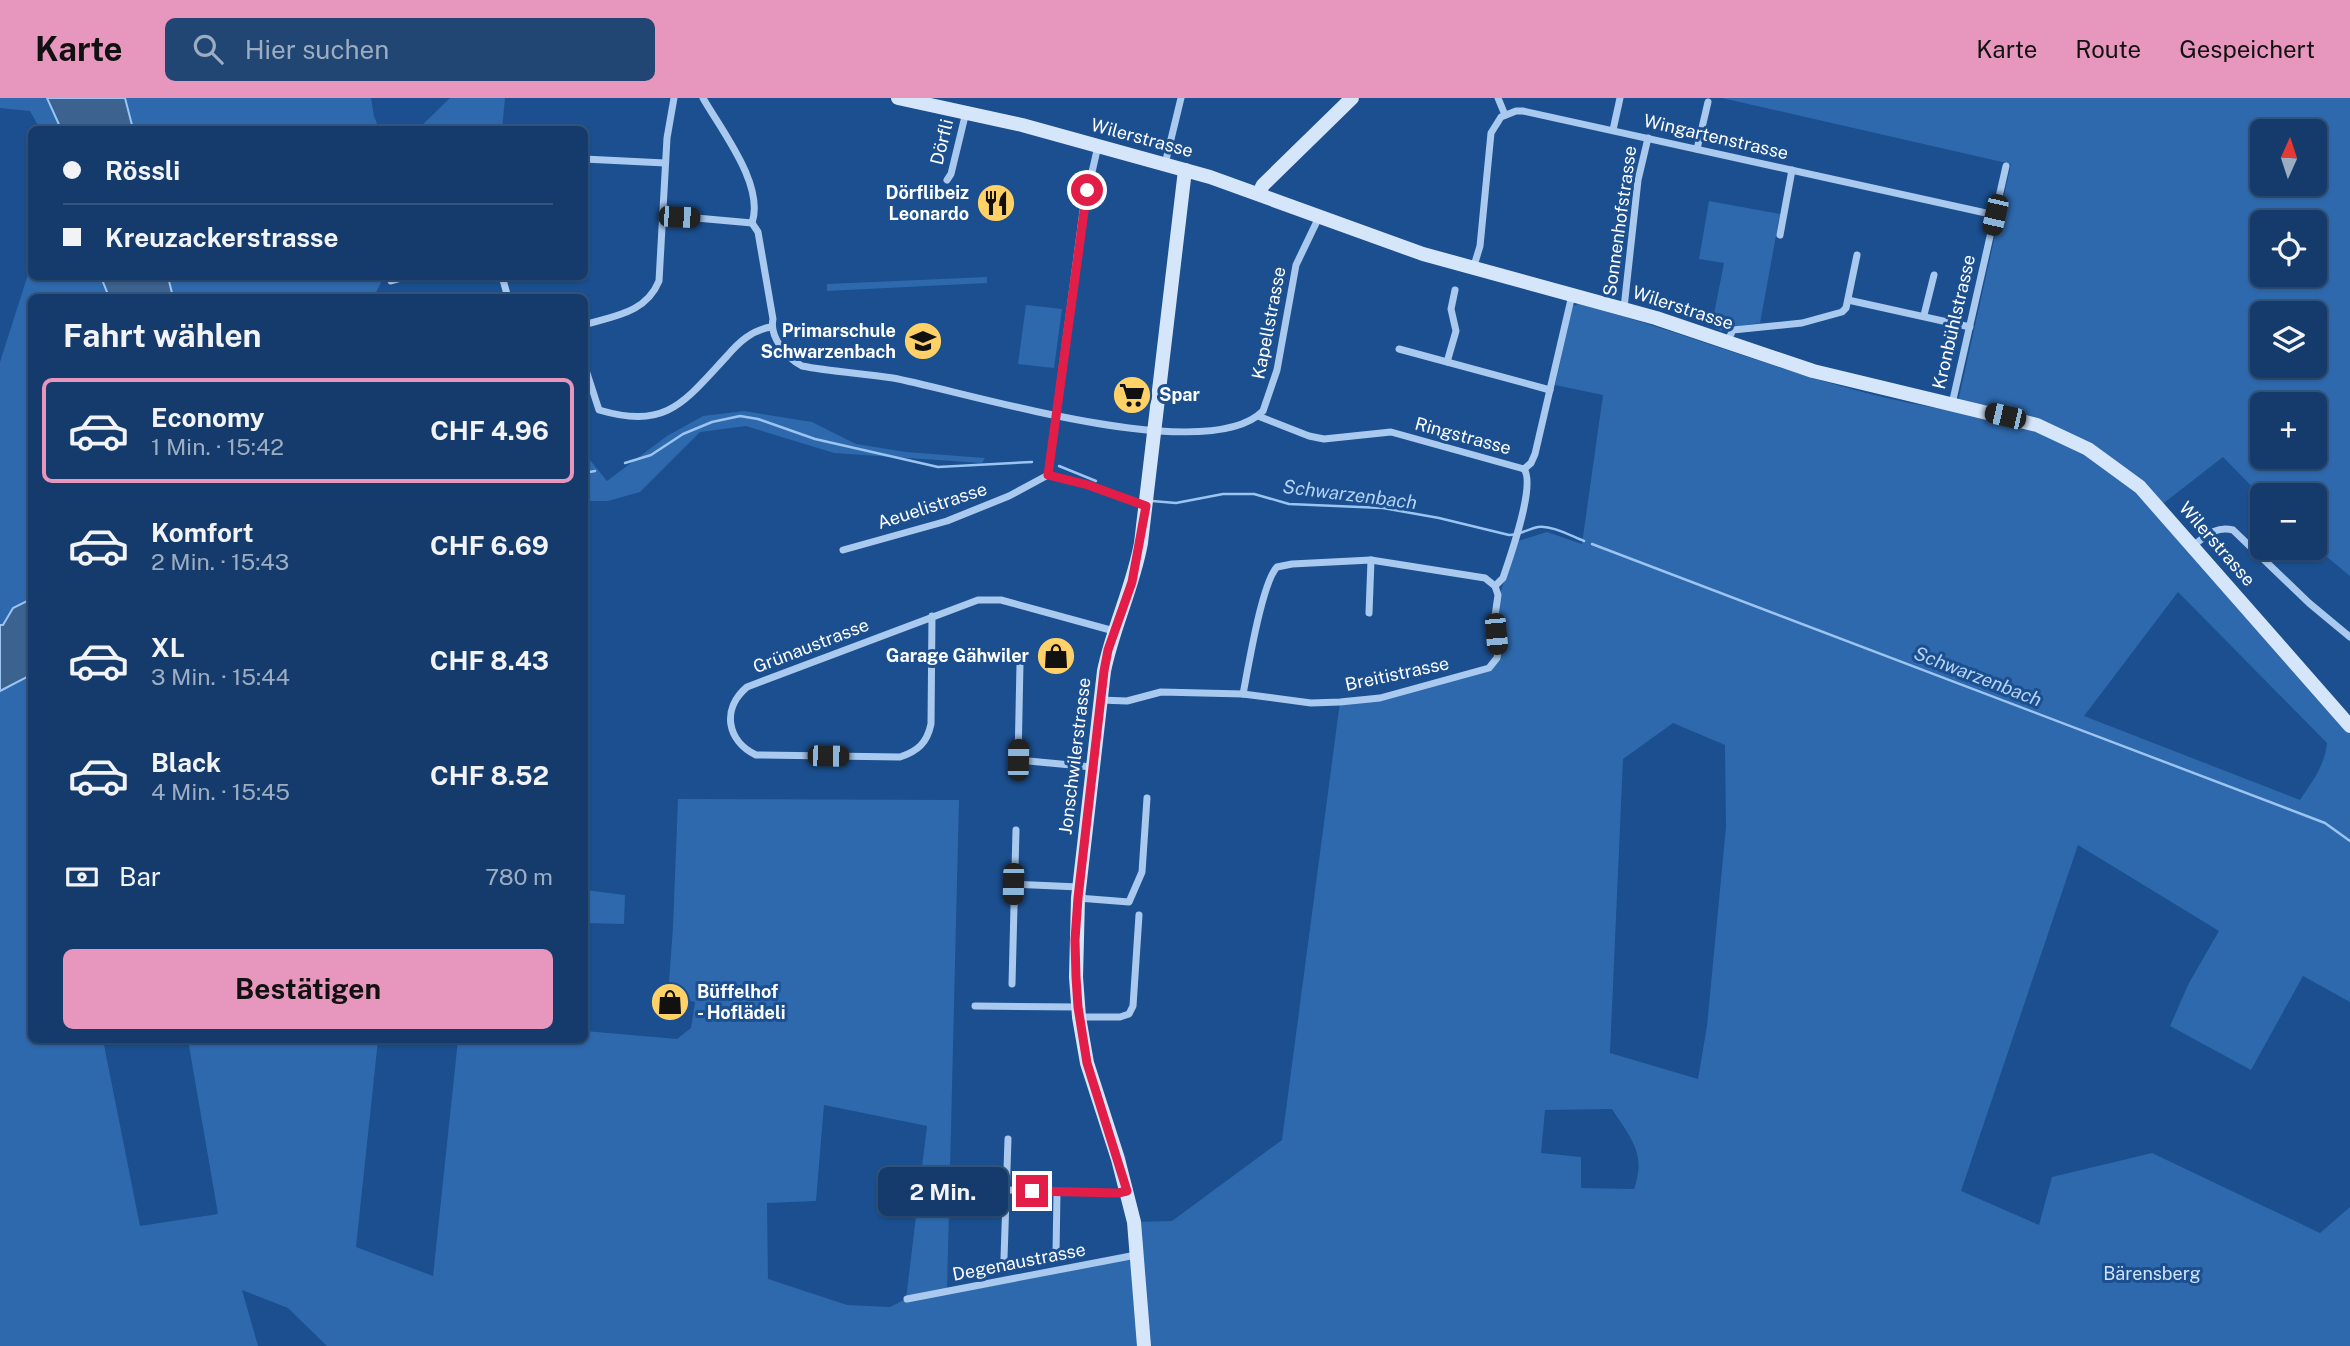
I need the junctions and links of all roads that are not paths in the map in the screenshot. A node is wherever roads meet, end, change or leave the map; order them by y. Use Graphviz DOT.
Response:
graph roads {
  1 [pos="674,98"];
  2 [pos="703,98"];
  3 [pos="898,98"];
  4 [pos="1181,98"];
  5 [pos="1352,98"];
  6 [pos="1498,98"];
  7 [pos="1620,98"];
  8 [pos="932,101"];
  9 [pos="1708,102"];
  10 [pos="966,112"];
  11 [pos="1505,115"];
  12 [pos="1613,130"];
  13 [pos="1648,138"];
  14 [pos="1098,146"];
  15 [pos="1697,149"];
  16 [pos="588,159"];
  17 [pos="665,163"];
  18 [pos="1165,164"];
  19 [pos="2006,166"];
  20 [pos="1185,170"];
  21 [pos="1792,170"];
  22 [pos="947,180"];
  23 [pos="1259,194"];
  24 [pos="663,215"];
  25 [pos="1995,215"];
  26 [pos="1320,216"];
  27 [pos="751,223"];
  28 [pos="1780,235"];
  29 [pos="1857,255"];
  30 [pos="1473,269"];
  31 [pos="1934,275"];
  32 [pos="394,280"];
  33 [pos="391,281"];
  34 [pos="1455,290"];
  35 [pos="1572,295"];
  36 [pos="1848,300"];
  37 [pos="1624,308"];
  38 [pos="1924,315"];
  39 [pos="588,324"];
  40 [pos="771,327"];
  41 [pos="1970,327"];
  42 [pos="1727,342"];
  43 [pos="1399,349"];
  44 [pos="1447,362"];
  45 [pos="588,376"];
  46 [pos="1550,390"];
  47 [pos="1952,404"];
  48 [pos="1258,416"];
  49 [pos="1054,417"];
  50 [pos="1155,431"];
  51 [pos="1524,469"];
  52 [pos="1048,475"];
  53 [pos="1146,506"];
  54 [pos="2194,545"];
  55 [pos="844,550"];
  56 [pos="1371,560"];
  57 [pos="1494,586"];
  58 [pos="1369,613"];
  59 [pos="932,616"];
  60 [pos="1114,631"];
  61 [pos="2350,636"];
  62 [pos="1020,664"];
  63 [pos="1243,694"];
  64 [pos="1100,700"];
  65 [pos="2350,726"];
  66 [pos="1093,767"];
  67 [pos="1147,798"];
  68 [pos="1016,830"];
  69 [pos="1013,884"];
  70 [pos="1079,893"];
  71 [pos="1139,915"];
  72 [pos="1012,984"];
  73 [pos="975,1006"];
  74 [pos="1079,1012"];
  75 [pos="1008,1139"];
  76 [pos="1006,1190"];
  77 [pos="1127,1191"];
  78 [pos="1058,1192"];
  79 [pos="1056,1254"];
  80 [pos="1138,1255"];
  81 [pos="1004,1258"];
  82 [pos="906,1299"];
  83 [pos="1144,1346"];
  1 -- 17 [label="street"];
  2 -- 27 [label="street"];
  3 -- 8 [label="main road, Wilerstrasse"];
  4 -- 18 [label="street"];
  5 -- 23 [label="main road"];
  6 -- 11 [label="street"];
  7 -- 12 [label="street"];
  8 -- 10 [label="main road, Wilerstrasse"];
  9 -- 15 [label="street"];
  10 -- 14 [label="main road, Wilerstrasse"];
  10 -- 22 [label="street, Dörfli"];
  11 -- 12 [label="street, Wingartenstrasse"];
  11 -- 30 [label="street"];
  12 -- 13 [label="street, Wingartenstrasse"];
  13 -- 15 [label="street, Wingartenstrasse"];
  13 -- 37 [label="street, Sonnenhofstrasse"];
  14 -- 18 [label="main road, Wilerstrasse"];
  14 -- 49 [label="street"];
  15 -- 21 [label="street, Wingartenstrasse"];
  16 -- 17 [label="street"];
  17 -- 24 [label="street"];
  18 -- 20 [label="main road, Wilerstrasse"];
  19 -- 25 [label="street, Kronbühlstrasse"];
  20 -- 23 [label="main road, Wilerstrasse"];
  20 -- 50 [label="main road, Jonschwilerstrasse"];
  21 -- 25 [label="street, Wingartenstrasse"];
  21 -- 28 [label="street"];
  23 -- 26 [label="main road, Wilerstrasse"];
  24 -- 27 [label="street"];
  24 -- 39 [label="street"];
  25 -- 41 [label="street, Kronbühlstrasse"];
  26 -- 30 [label="main road, Wilerstrasse"];
  26 -- 48 [label="street, Kapellstrasse"];
  27 -- 40 [label="street"];
  29 -- 36 [label="street"];
  30 -- 35 [label="main road, Wilerstrasse"];
  31 -- 38 [label="street"];
  32 -- 33 [label="street"];
  34 -- 44 [label="street"];
  35 -- 37 [label="main road, Wilerstrasse"];
  35 -- 46 [label="street, Ringstrasse"];
  36 -- 38 [label="street"];
  36 -- 42 [label="street"];
  37 -- 42 [label="main road, Wilerstrasse"];
  38 -- 41 [label="street"];
  40 -- 45 [label="street"];
  40 -- 49 [label="street"];
  41 -- 47 [label="street, Kronbühlstrasse"];
  42 -- 47 [label="main road, Wilerstrasse"];
  43 -- 44 [label="street"];
  44 -- 46 [label="street"];
  46 -- 51 [label="street, Ringstrasse"];
  47 -- 54 [label="main road, Wilerstrasse"];
  48 -- 50 [label="street"];
  48 -- 51 [label="street, Ringstrasse"];
  49 -- 50 [label="street"];
  49 -- 52 [label="street"];
  50 -- 53 [label="main road, Jonschwilerstrasse"];
  51 -- 57 [label="street, Breitistrasse"];
  52 -- 53 [label="street"];
  52 -- 55 [label="street, Aeuelistrasse"];
  53 -- 60 [label="main road, Jonschwilerstrasse"];
  54 -- 61 [label="street"];
  54 -- 65 [label="main road, Wilerstrasse"];
  56 -- 57 [label="street"];
  56 -- 58 [label="street"];
  56 -- 63 [label="street"];
  57 -- 63 [label="street, Breitistrasse"];
  59 -- 59 [label="street, Grünaustrasse"];
  59 -- 60 [label="street, Grünaustrasse"];
  60 -- 64 [label="main road, Jonschwilerstrasse"];
  62 -- 66 [label="street"];
  63 -- 64 [label="street, Breitistrasse"];
  64 -- 66 [label="main road, Jonschwilerstrasse"];
  66 -- 70 [label="main road, Jonschwilerstrasse"];
  67 -- 70 [label="street"];
  68 -- 69 [label="street"];
  69 -- 70 [label="street"];
  69 -- 72 [label="street"];
  70 -- 74 [label="main road, Jonschwilerstrasse"];
  71 -- 74 [label="street"];
  73 -- 74 [label="street"];
  74 -- 77 [label="main road, Jonschwilerstrasse"];
  75 -- 76 [label="street"];
  76 -- 78 [label="street"];
  76 -- 81 [label="street"];
  77 -- 78 [label="street"];
  77 -- 80 [label="main road, Jonschwilerstrasse"];
  78 -- 79 [label="street"];
  80 -- 82 [label="street, Degenaustrasse"];
  80 -- 83 [label="main road, Jonschwilerstrasse"];
}
